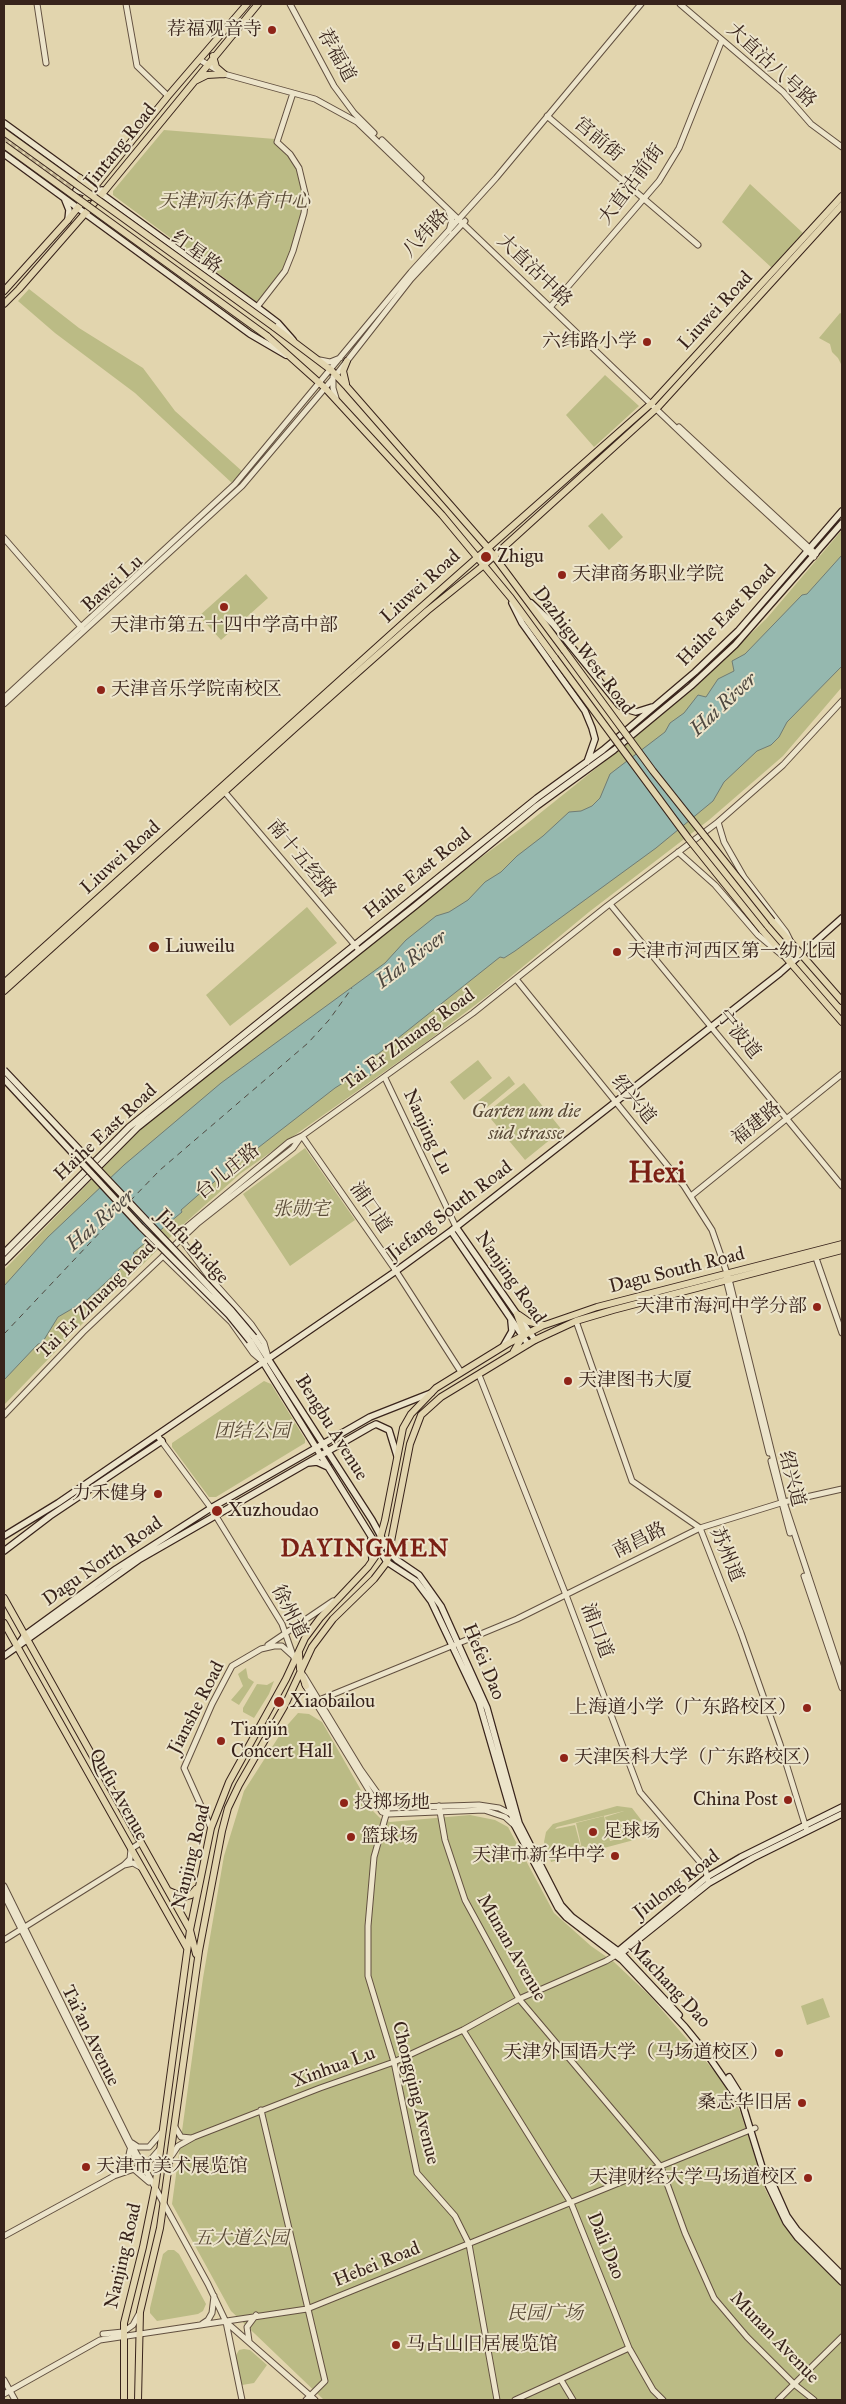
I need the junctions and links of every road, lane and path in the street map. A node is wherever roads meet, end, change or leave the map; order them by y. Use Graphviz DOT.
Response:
graph roads {
  1 [pos="37,4"];
  2 [pos="126,4"];
  3 [pos="248,4"];
  4 [pos="258,4"];
  5 [pos="290,4"];
  6 [pos="641,4"];
  7 [pos="680,4"];
  8 [pos="221,34"];
  9 [pos="722,40"];
  10 [pos="213,57"];
  11 [pos="200,60"];
  12 [pos="46,62"];
  13 [pos="207,65"];
  14 [pos="224,74"];
  15 [pos="192,82"];
  16 [pos="293,93"];
  17 [pos="168,96"];
  18 [pos="547,116"];
  19 [pos="4,123"];
  20 [pos="4,132"];
  21 [pos="4,144"];
  22 [pos="842,147"];
  23 [pos="4,154"];
  24 [pos="80,178"];
  25 [pos="102,178"];
  26 [pos="110,183"];
  27 [pos="76,190"];
  28 [pos="99,191"];
  29 [pos="89,194"];
  30 [pos="62,196"];
  31 [pos="842,196"];
  32 [pos="644,199"];
  33 [pos="113,202"];
  34 [pos="446,205"];
  35 [pos="842,205"];
  36 [pos="82,211"];
  37 [pos="460,220"];
  38 [pos="67,221"];
  39 [pos="450,234"];
  40 [pos="698,245"];
  41 [pos="4,291"];
  42 [pos="4,304"];
  43 [pos="552,305"];
  44 [pos="257,307"];
  45 [pos="274,327"];
  46 [pos="267,336"];
  47 [pos="294,342"];
  48 [pos="286,355"];
  49 [pos="313,357"];
  50 [pos="345,359"];
  51 [pos="333,374"];
  52 [pos="322,386"];
  53 [pos="352,393"];
  54 [pos="340,404"];
  55 [pos="654,406"];
  56 [pos="842,511"];
  57 [pos="842,523"];
  58 [pos="4,538"];
  59 [pos="488,548"];
  60 [pos="809,550"];
  61 [pos="815,555"];
  62 [pos="494,556"];
  63 [pos="477,557"];
  64 [pos="484,565"];
  65 [pos="523,596"];
  66 [pos="511,598"];
  67 [pos="83,629"];
  68 [pos="4,698"];
  69 [pos="842,701"];
  70 [pos="4,704"];
  71 [pos="659,704"];
  72 [pos="587,762"];
  73 [pos="222,789"];
  74 [pos="718,822"];
  75 [pos="678,852"];
  76 [pos="610,904"];
  77 [pos="842,918"];
  78 [pos="354,945"];
  79 [pos="793,947"];
  80 [pos="359,950"];
  81 [pos="801,955"];
  82 [pos="784,956"];
  83 [pos="790,964"];
  84 [pos="820,977"];
  85 [pos="516,979"];
  86 [pos="4,983"];
  87 [pos="811,986"];
  88 [pos="4,991"];
  89 [pos="842,1001"];
  90 [pos="842,1022"];
  91 [pos="712,1027"];
  92 [pos="4,1070"];
  93 [pos="842,1074"];
  94 [pos="385,1078"];
  95 [pos="4,1079"];
  96 [pos="615,1103"];
  97 [pos="788,1118"];
  98 [pos="302,1136"];
  99 [pos="842,1186"];
  100 [pos="691,1196"];
  101 [pos="454,1229"];
  102 [pos="181,1239"];
  103 [pos="842,1244"];
  104 [pos="842,1250"];
  105 [pos="4,1253"];
  106 [pos="163,1256"];
  107 [pos="816,1258"];
  108 [pos="4,1262"];
  109 [pos="396,1272"];
  110 [pos="728,1278"];
  111 [pos="517,1314"];
  112 [pos="510,1317"];
  113 [pos="576,1321"];
  114 [pos="548,1324"];
  115 [pos="549,1333"];
  116 [pos="842,1333"];
  117 [pos="526,1334"];
  118 [pos="252,1339"];
  119 [pos="535,1340"];
  120 [pos="528,1344"];
  121 [pos="502,1348"];
  122 [pos="508,1357"];
  123 [pos="266,1361"];
  124 [pos="461,1372"];
  125 [pos="479,1374"];
  126 [pos="431,1392"];
  127 [pos="4,1415"];
  128 [pos="157,1434"];
  129 [pos="162,1441"];
  130 [pos="322,1443"];
  131 [pos="316,1447"];
  132 [pos="327,1451"];
  133 [pos="321,1455"];
  134 [pos="397,1457"];
  135 [pos="304,1465"];
  136 [pos="329,1468"];
  137 [pos="842,1489"];
  138 [pos="782,1503"];
  139 [pos="211,1508"];
  140 [pos="216,1516"];
  141 [pos="700,1528"];
  142 [pos="368,1529"];
  143 [pos="4,1536"];
  144 [pos="380,1536"];
  145 [pos="378,1548"];
  146 [pos="4,1551"];
  147 [pos="390,1553"];
  148 [pos="387,1562"];
  149 [pos="370,1564"];
  150 [pos="566,1594"];
  151 [pos="340,1597"];
  152 [pos="4,1598"];
  153 [pos="4,1623"];
  154 [pos="287,1634"];
  155 [pos="26,1636"];
  156 [pos="457,1644"];
  157 [pos="17,1646"];
  158 [pos="300,1647"];
  159 [pos="262,1649"];
  160 [pos="4,1656"];
  161 [pos="295,1658"];
  162 [pos="301,1672"];
  163 [pos="842,1677"];
  164 [pos="306,1686"];
  165 [pos="842,1688"];
  166 [pos="319,1700"];
  167 [pos="842,1807"];
  168 [pos="440,1809"];
  169 [pos="386,1811"];
  170 [pos="511,1814"];
  171 [pos="842,1814"];
  172 [pos="517,1824"];
  173 [pos="211,1828"];
  174 [pos="806,1828"];
  175 [pos="140,1843"];
  176 [pos="131,1849"];
  177 [pos="124,1865"];
  178 [pos="142,1868"];
  179 [pos="708,1880"];
  180 [pos="4,1886"];
  181 [pos="198,1886"];
  182 [pos="166,1888"];
  183 [pos="4,1895"];
  184 [pos="23,1928"];
  185 [pos="190,1930"];
  186 [pos="202,1932"];
  187 [pos="179,1934"];
  188 [pos="4,1940"];
  189 [pos="609,1947"];
  190 [pos="626,1947"];
  191 [pos="188,1949"];
  192 [pos="197,1951"];
  193 [pos="618,1953"];
  194 [pos="186,1964"];
  195 [pos="519,2000"];
  196 [pos="462,2030"];
  197 [pos="394,2062"];
  198 [pos="261,2110"];
  199 [pos="175,2127"];
  200 [pos="753,2128"];
  201 [pos="162,2131"];
  202 [pos="194,2137"];
  203 [pos="130,2140"];
  204 [pos="130,2150"];
  205 [pos="159,2150"];
  206 [pos="171,2158"];
  207 [pos="142,2167"];
  208 [pos="661,2167"];
  209 [pos="134,2170"];
  210 [pos="114,2176"];
  211 [pos="155,2188"];
  212 [pos="571,2204"];
  213 [pos="164,2205"];
  214 [pos="4,2236"];
  215 [pos="469,2244"];
  216 [pos="842,2275"];
  217 [pos="842,2282"];
  218 [pos="214,2295"];
  219 [pos="307,2309"];
  220 [pos="140,2312"];
  221 [pos="257,2315"];
  222 [pos="226,2322"];
  223 [pos="197,2325"];
  224 [pos="123,2335"];
  225 [pos="139,2335"];
  226 [pos="842,2336"];
  227 [pos="249,2341"];
  228 [pos="629,2348"];
  229 [pos="4,2380"];
  230 [pos="561,2380"];
  231 [pos="794,2384"];
  232 [pos="10,2391"];
  233 [pos="4,2394"];
  234 [pos="311,2399"];
  235 [pos="15,2400"];
  236 [pos="124,2400"];
  237 [pos="138,2400"];
  238 [pos="242,2400"];
  239 [pos="497,2400"];
  240 [pos="515,2400"];
  241 [pos="573,2400"];
  242 [pos="663,2400"];
  243 [pos="778,2400"];
  244 [pos="814,2400"];
  1 -- 12 [label="street"];
  2 -- 17 [label="street"];
  3 -- 8 [label="main road, Jintang Road"];
  4 -- 10 [label="main road, Jintang Road"];
  5 -- 34 [label="street, 荐福道"];
  6 -- 18 [label="street, 八纬路"];
  7 -- 9 [label="street, 大直沽八号路"];
  8 -- 10 [label="main road"];
  8 -- 11 [label="main road, Jintang Road"];
  9 -- 22 [label="street, 大直沽八号路"];
  9 -- 32 [label="street, 大直沽前街"];
  10 -- 13 [label="main road, Jintang Road"];
  10 -- 14 [label="main road"];
  11 -- 13 [label="street"];
  11 -- 17 [label="main road, Jintang Road"];
  13 -- 14 [label="street"];
  13 -- 15 [label="main road, Jintang Road"];
  14 -- 15 [label="main road"];
  14 -- 16 [label="street"];
  15 -- 26 [label="main road, Jintang Road"];
  16 -- 34 [label="street"];
  16 -- 44 [label="street"];
  17 -- 25 [label="main road, Jintang Road"];
  18 -- 32 [label="street, 宫前街"];
  18 -- 37 [label="street, 八纬路"];
  19 -- 24 [label="main road"];
  20 -- 45 [label="main road, 红星路, bridge"];
  21 -- 46 [label="main road, 红星路, bridge"];
  23 -- 30 [label="main road"];
  24 -- 25 [label="main road"];
  24 -- 28 [label="main road"];
  24 -- 29 [label="main road"];
  25 -- 28 [label="main road, Jintang Road"];
  26 -- 28 [label="main road, Jintang Road"];
  26 -- 33 [label="main road"];
  27 -- 29 [label="main road"];
  28 -- 29 [label="main road, Jintang Road"];
  28 -- 33 [label="main road"];
  28 -- 36 [label="main road, Jintang Road"];
  29 -- 36 [label="main road, Jintang Road"];
  30 -- 36 [label="main road"];
  30 -- 38 [label="main road"];
  31 -- 55 [label="main road, Liuwei Road"];
  32 -- 40 [label="street, 宫前街"];
  32 -- 43 [label="street, 大直沽前街"];
  33 -- 44 [label="main road"];
  34 -- 37 [label="street"];
  34 -- 39 [label="street"];
  35 -- 55 [label="main road, Liuwei Road"];
  36 -- 38 [label="main road, Jintang Road"];
  36 -- 42 [label="main road, Jintang Road"];
  36 -- 48 [label="main road"];
  37 -- 39 [label="street, 八纬路"];
  37 -- 43 [label="street, 大直沽中路"];
  37 -- 55 [label="street, 大直沽中路"];
  38 -- 41 [label="main road, Jintang Road"];
  39 -- 50 [label="street, 八纬路"];
  43 -- 55 [label="street, 大直沽中路"];
  44 -- 47 [label="main road"];
  45 -- 47 [label="main road, Dazhigu West Road"];
  46 -- 48 [label="main road, Dazhigu West Road"];
  47 -- 49 [label="main road, Dazhigu West Road"];
  48 -- 52 [label="main road, Dazhigu West Road"];
  49 -- 50 [label="street"];
  49 -- 51 [label="main road, Dazhigu West Road"];
  50 -- 51 [label="street, 八纬路"];
  50 -- 53 [label="main road"];
  51 -- 52 [label="street, 八纬路"];
  51 -- 53 [label="main road, Dazhigu West Road"];
  51 -- 54 [label="street"];
  52 -- 54 [label="main road, Dazhigu West Road"];
  52 -- 67 [label="street, 八纬路"];
  53 -- 59 [label="main road, Dazhigu West Road"];
  54 -- 63 [label="main road, Dazhigu West Road"];
  55 -- 59 [label="main road, Liuwei Road"];
  55 -- 60 [label="street, 大直沽中路"];
  55 -- 62 [label="main road, Liuwei Road"];
  56 -- 60 [label="main road, Haihe East Road"];
  57 -- 61 [label="main road, Haihe East Road"];
  58 -- 67 [label="street"];
  59 -- 62 [label="main road, Dazhigu West Road"];
  59 -- 63 [label="main road, Liuwei Road"];
  60 -- 61 [label="street, 大直沽中路"];
  60 -- 71 [label="main road, Haihe East Road"];
  61 -- 80 [label="main road, Haihe East Road"];
  62 -- 64 [label="main road, Liuwei Road"];
  62 -- 65 [label="main road, Dazhigu West Road"];
  63 -- 64 [label="main road, Dazhigu West Road"];
  63 -- 73 [label="main road, Liuwei Road"];
  64 -- 66 [label="main road, Dazhigu West Road"];
  64 -- 73 [label="main road, Liuwei Road"];
  65 -- 71 [label="main road"];
  65 -- 79 [label="main road, Dazhigu West Road, bridge"];
  66 -- 72 [label="main road"];
  66 -- 82 [label="main road, Dazhigu West Road, bridge"];
  67 -- 68 [label="street, Bawei Lu"];
  67 -- 70 [label="street, Bawei Lu"];
  69 -- 74 [label="street, Tai Er Zhuang Road"];
  71 -- 72 [label="main road, Haihe East Road"];
  72 -- 78 [label="main road, Haihe East Road"];
  73 -- 78 [label="street, 南十五经路"];
  73 -- 86 [label="main road, Liuwei Road"];
  73 -- 88 [label="main road, Liuwei Road"];
  74 -- 75 [label="street, Tai Er Zhuang Road"];
  74 -- 79 [label="street"];
  75 -- 76 [label="street, Tai Er Zhuang Road"];
  75 -- 82 [label="street"];
  76 -- 85 [label="street, Tai Er Zhuang Road"];
  76 -- 91 [label="street, 宁波道"];
  77 -- 81 [label="main road, Jiefang South Road"];
  78 -- 80 [label="street, 南十五经路"];
  78 -- 105 [label="main road, Haihe East Road"];
  79 -- 81 [label="main road, Dazhigu West Road"];
  80 -- 108 [label="main road, Haihe East Road"];
  81 -- 83 [label="main road, Jiefang South Road"];
  81 -- 84 [label="main road, Dazhigu West Road"];
  82 -- 83 [label="main road, Dazhigu West Road"];
  83 -- 87 [label="main road, Dazhigu West Road"];
  83 -- 91 [label="main road, Jiefang South Road"];
  84 -- 87 [label="main road"];
  84 -- 89 [label="main road, Dazhigu West Road"];
  85 -- 94 [label="street, Tai Er Zhuang Road"];
  85 -- 96 [label="street, 绍兴道"];
  87 -- 90 [label="main road, Dazhigu West Road"];
  91 -- 96 [label="main road, Jiefang South Road"];
  91 -- 97 [label="street, 宁波道"];
  92 -- 118 [label="main road, Jinfu Bridge, bridge"];
  93 -- 97 [label="street, 福建路"];
  94 -- 98 [label="street, Tai Er Zhuang Road"];
  94 -- 101 [label="street, Nanjing Lu"];
  95 -- 118 [label="main road, Jinfu Bridge, bridge"];
  96 -- 100 [label="street, 绍兴道"];
  96 -- 101 [label="main road, Jiefang South Road"];
  97 -- 99 [label="street, 宁波道"];
  97 -- 100 [label="street, 福建路"];
  98 -- 102 [label="street, Tai Er Zhuang Road"];
  98 -- 109 [label="street, 浦口道"];
  100 -- 110 [label="street, 绍兴道"];
  101 -- 109 [label="main road, Jiefang South Road"];
  101 -- 111 [label="main road, Nanjing Road"];
  101 -- 112 [label="main road, Nanjing Road"];
  102 -- 106 [label="street, Tai Er Zhuang Road"];
  102 -- 123 [label="street"];
  103 -- 110 [label="main road, Dagu South Road"];
  104 -- 107 [label="main road, Dagu South Road"];
  106 -- 123 [label="street, Bengbu Avenue"];
  106 -- 127 [label="street, Tai Er Zhuang Road"];
  107 -- 110 [label="main road, Dagu South Road"];
  107 -- 116 [label="street"];
  109 -- 123 [label="main road, Jiefang South Road"];
  109 -- 124 [label="street, 浦口道"];
  110 -- 113 [label="main road, Dagu South Road"];
  110 -- 114 [label="main road, Dagu South Road"];
  110 -- 138 [label="street, 绍兴道"];
  111 -- 114 [label="main road"];
  111 -- 117 [label="main road"];
  112 -- 117 [label="main road, Nanjing Road"];
  112 -- 121 [label="main road"];
  113 -- 115 [label="main road, Dagu South Road"];
  113 -- 141 [label="street, 苏州道"];
  114 -- 117 [label="main road, Dagu South Road"];
  115 -- 117 [label="main road"];
  115 -- 119 [label="main road, Dagu South Road"];
  117 -- 119 [label="main road, Nanjing Road"];
  117 -- 120 [label="main road, Nanjing Road"];
  117 -- 121 [label="main road, Nanjing Road"];
  117 -- 122 [label="main road"];
  118 -- 123 [label="main road, Bengbu Avenue"];
  119 -- 120 [label="main road, Nanjing Road"];
  120 -- 122 [label="main road, Nanjing Road"];
  121 -- 124 [label="main road, Nanjing Road"];
  122 -- 125 [label="main road, Nanjing Road"];
  123 -- 128 [label="main road, Jiefang South Road"];
  123 -- 130 [label="main road, Bengbu Avenue"];
  123 -- 131 [label="main road, Bengbu Avenue"];
  124 -- 126 [label="main road, Nanjing Road"];
  125 -- 147 [label="main road, Nanjing Road"];
  125 -- 150 [label="street, 浦口道"];
  126 -- 130 [label="main road, Dagu North Road"];
  126 -- 134 [label="main road, Nanjing Road"];
  128 -- 129 [label="street, 徐州道"];
  128 -- 143 [label="main road, Jiefang South Road"];
  129 -- 139 [label="street, 徐州道"];
  129 -- 146 [label="main road"];
  130 -- 131 [label="main road, Dagu North Road"];
  130 -- 132 [label="main road, Bengbu Avenue"];
  131 -- 133 [label="main road, Bengbu Avenue"];
  131 -- 139 [label="main road, Dagu North Road"];
  132 -- 133 [label="main road, Dagu North Road"];
  132 -- 134 [label="main road, Dagu North Road"];
  132 -- 144 [label="main road, Bengbu Avenue"];
  133 -- 135 [label="main road, Dagu North Road"];
  133 -- 136 [label="main road, Bengbu Avenue"];
  134 -- 144 [label="main road, Nanjing Road"];
  135 -- 136 [label="main road"];
  135 -- 140 [label="main road, Dagu North Road"];
  136 -- 142 [label="main road, Bengbu Avenue"];
  137 -- 138 [label="street, 南昌路"];
  138 -- 141 [label="street, 南昌路"];
  138 -- 163 [label="street, 绍兴道"];
  138 -- 165 [label="street, 绍兴道"];
  139 -- 140 [label="street, 徐州道"];
  139 -- 155 [label="main road, Dagu North Road"];
  140 -- 154 [label="street, 徐州道"];
  140 -- 155 [label="main road, Dagu North Road"];
  141 -- 150 [label="street, 南昌路"];
  141 -- 174 [label="street, 苏州道"];
  142 -- 145 [label="main road, Bengbu Avenue"];
  142 -- 149 [label="main road"];
  144 -- 145 [label="main road, Nanjing Road"];
  144 -- 147 [label="main road, Hefei Dao"];
  145 -- 148 [label="main road, Bengbu Avenue"];
  145 -- 149 [label="main road, Nanjing Road"];
  147 -- 148 [label="main road, Nanjing Road"];
  147 -- 156 [label="main road, Hefei Dao"];
  148 -- 156 [label="main road, Hefei Dao"];
  148 -- 162 [label="main road, Nanjing Road"];
  149 -- 151 [label="main road, Nanjing Road"];
  150 -- 156 [label="street, 南昌路"];
  150 -- 179 [label="street, 浦口道"];
  151 -- 154 [label="street, Jianshe Road"];
  151 -- 158 [label="main road, Nanjing Road"];
  152 -- 155 [label="main road, Qufu Avenue"];
  153 -- 157 [label="main road, Qufu Avenue"];
  154 -- 159 [label="street, Jianshe Road"];
  154 -- 161 [label="street, 徐州道"];
  155 -- 157 [label="main road, Dagu North Road"];
  155 -- 175 [label="main road, Qufu Avenue"];
  156 -- 166 [label="street, 南昌路"];
  156 -- 170 [label="main road, Hefei Dao"];
  156 -- 172 [label="main road, Hefei Dao"];
  157 -- 160 [label="main road, Dagu North Road"];
  157 -- 176 [label="main road, Qufu Avenue"];
  158 -- 161 [label="main road, Nanjing Road"];
  158 -- 162 [label="main road"];
  159 -- 161 [label="street"];
  159 -- 173 [label="street, Jianshe Road"];
  161 -- 162 [label="street, 徐州道"];
  161 -- 173 [label="main road, Nanjing Road"];
  162 -- 164 [label="main road"];
  162 -- 166 [label="street, 徐州道"];
  162 -- 186 [label="main road, Nanjing Road"];
  164 -- 169 [label="street"];
  166 -- 169 [label="street, 徐州道"];
  167 -- 174 [label="main road, Jiulong Road"];
  168 -- 169 [label="street"];
  168 -- 170 [label="street"];
  168 -- 172 [label="street"];
  168 -- 195 [label="street, Munan Avenue"];
  169 -- 197 [label="street, Chongqing Avenue"];
  170 -- 172 [label="main road, Hefei Dao"];
  171 -- 174 [label="main road, Jiulong Road"];
  172 -- 189 [label="main road, Machang Dao"];
  173 -- 181 [label="main road, Nanjing Road"];
  174 -- 179 [label="main road, Jiulong Road"];
  175 -- 176 [label="street"];
  175 -- 182 [label="main road, Qufu Avenue"];
  176 -- 177 [label="street"];
  176 -- 178 [label="main road, Qufu Avenue"];
  177 -- 178 [label="street"];
  177 -- 184 [label="street"];
  178 -- 187 [label="main road, Qufu Avenue"];
  179 -- 190 [label="main road, Jiulong Road"];
  180 -- 184 [label="street, Tai'an Avenue"];
  181 -- 182 [label="main road"];
  181 -- 185 [label="main road, Nanjing Road"];
  182 -- 185 [label="main road, Qufu Avenue"];
  183 -- 184 [label="street, Tai'an Avenue"];
  184 -- 188 [label="street"];
  184 -- 203 [label="street"];
  184 -- 204 [label="street, Tai'an Avenue"];
  185 -- 186 [label="main road"];
  185 -- 191 [label="main road, Nanjing Road"];
  185 -- 192 [label="main road"];
  186 -- 192 [label="main road, Nanjing Road"];
  187 -- 191 [label="main road, Qufu Avenue"];
  187 -- 194 [label="main road"];
  189 -- 190 [label="main road"];
  189 -- 193 [label="main road, Machang Dao"];
  190 -- 193 [label="main road"];
  191 -- 192 [label="main road"];
  191 -- 194 [label="main road, Nanjing Road"];
  192 -- 199 [label="main road, Nanjing Road"];
  193 -- 195 [label="street, Xinhua Lu"];
  193 -- 200 [label="main road, Machang Dao"];
  194 -- 201 [label="main road, Nanjing Road"];
  195 -- 196 [label="street, Xinhua Lu"];
  195 -- 208 [label="street, Munan Avenue"];
  196 -- 197 [label="street, Xinhua Lu"];
  196 -- 212 [label="street, Dali Dao"];
  197 -- 198 [label="street, Xinhua Lu"];
  197 -- 215 [label="street, Chongqing Avenue"];
  198 -- 202 [label="street, Xinhua Lu"];
  198 -- 219 [label="street"];
  199 -- 202 [label="street"];
  199 -- 206 [label="main road, Nanjing Road"];
  200 -- 208 [label="street, Hebei Road"];
  200 -- 216 [label="main road, Machang Dao"];
  200 -- 217 [label="main road, Machang Dao"];
  201 -- 203 [label="street"];
  201 -- 205 [label="main road, Nanjing Road"];
  202 -- 206 [label="street, Xinhua Lu"];
  203 -- 207 [label="street"];
  204 -- 207 [label="street, Tai'an Avenue"];
  204 -- 210 [label="street"];
  205 -- 207 [label="street"];
  205 -- 211 [label="main road, Nanjing Road"];
  206 -- 213 [label="main road, Nanjing Road"];
  207 -- 209 [label="street"];
  207 -- 211 [label="street"];
  208 -- 212 [label="street, Hebei Road"];
  208 -- 231 [label="street, Munan Avenue"];
  209 -- 210 [label="street"];
  209 -- 211 [label="street"];
  210 -- 214 [label="street"];
  211 -- 213 [label="street"];
  211 -- 224 [label="main road, Nanjing Road"];
  212 -- 215 [label="street, Hebei Road"];
  212 -- 228 [label="street, Dali Dao"];
  213 -- 218 [label="street"];
  213 -- 220 [label="main road, Nanjing Road"];
  215 -- 219 [label="street, Hebei Road"];
  215 -- 239 [label="street, Chongqing Avenue"];
  218 -- 222 [label="street"];
  218 -- 223 [label="street"];
  219 -- 221 [label="street, Hebei Road"];
  219 -- 234 [label="street"];
  220 -- 224 [label="street"];
  220 -- 225 [label="main road, Nanjing Road"];
  221 -- 222 [label="street, Hebei Road"];
  221 -- 227 [label="street"];
  222 -- 223 [label="street, Hebei Road"];
  222 -- 227 [label="street"];
  222 -- 238 [label="street"];
  223 -- 225 [label="street, Hebei Road"];
  224 -- 225 [label="street, Hebei Road"];
  224 -- 232 [label="street, Hebei Road"];
  224 -- 236 [label="main road, Nanjing Road"];
  225 -- 237 [label="main road, Nanjing Road"];
  226 -- 231 [label="street"];
  227 -- 234 [label="street"];
  228 -- 230 [label="street"];
  228 -- 242 [label="street, Dali Dao"];
  229 -- 232 [label="street"];
  230 -- 240 [label="street"];
  230 -- 241 [label="street"];
  231 -- 243 [label="street"];
  231 -- 244 [label="street, Munan Avenue"];
  232 -- 233 [label="street, Hebei Road"];
  232 -- 235 [label="street"];
}
